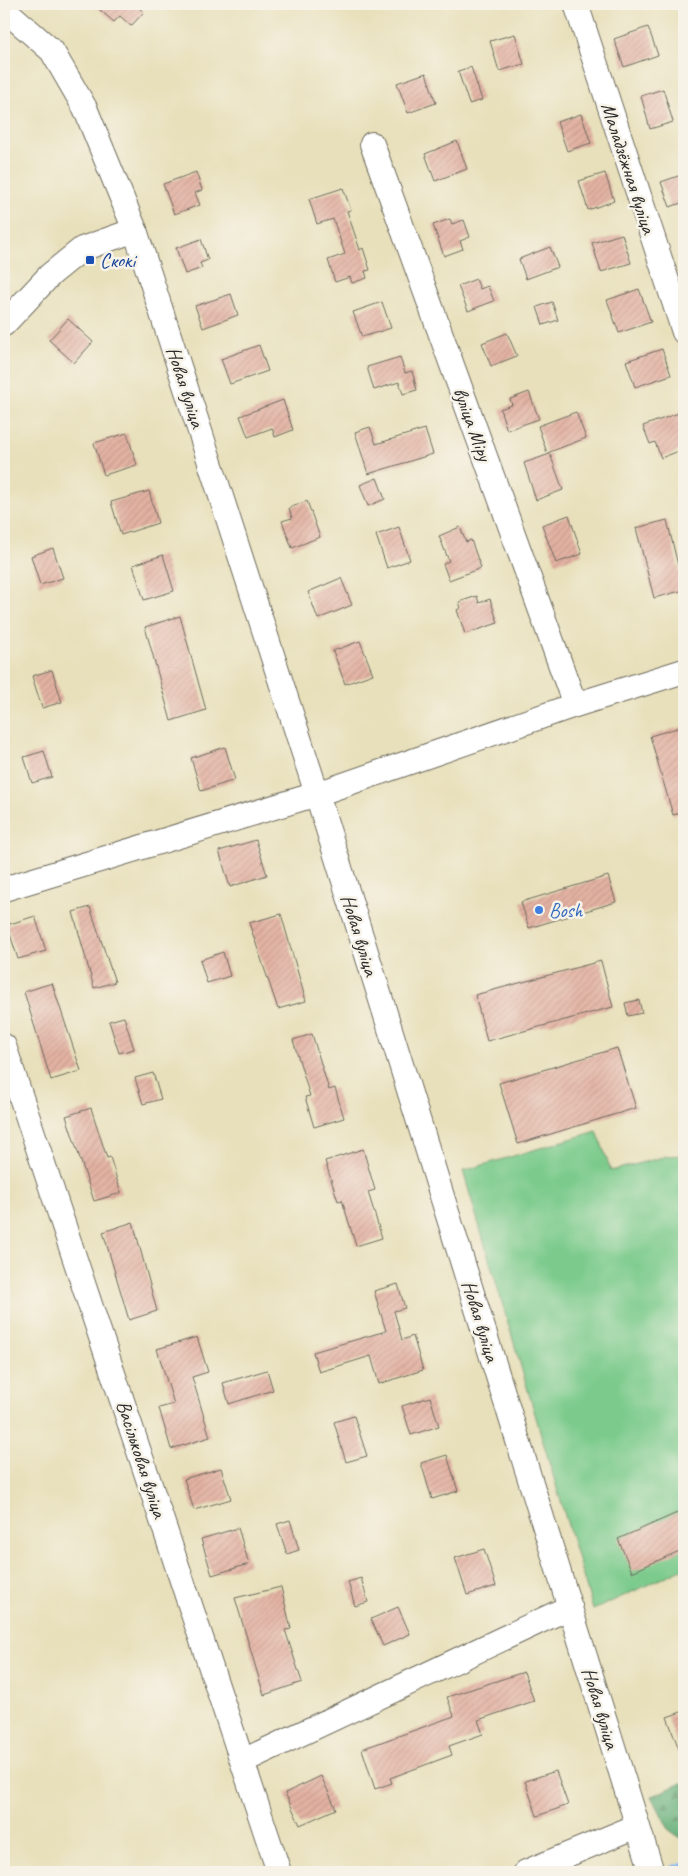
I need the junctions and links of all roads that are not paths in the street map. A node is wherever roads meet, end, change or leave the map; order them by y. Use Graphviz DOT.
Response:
graph roads {
  1 [pos="576,4"];
  2 [pos="4,9"];
  3 [pos="372,144"];
  4 [pos="135,230"];
  5 [pos="678,296"];
  6 [pos="4,324"];
  7 [pos="684,332"];
  8 [pos="684,671"];
  9 [pos="574,705"];
  10 [pos="317,794"];
  11 [pos="4,889"];
  12 [pos="4,1046"];
  13 [pos="570,1607"];
  14 [pos="242,1761"];
  15 [pos="637,1826"];
  16 [pos="279,1872"];
  17 [pos="526,1872"];
  18 [pos="652,1872"];
  1 -- 5 [label="street, Маладзёжная вуліца"];
  2 -- 4 [label="street, Новая вуліца"];
  3 -- 9 [label="street, вуліца Міру"];
  4 -- 6 [label="street"];
  4 -- 10 [label="street, Новая вуліца"];
  5 -- 7 [label="street, Маладзёжная вуліца"];
  8 -- 9 [label="street"];
  9 -- 10 [label="street"];
  10 -- 11 [label="street"];
  10 -- 13 [label="street, Новая вуліца"];
  12 -- 14 [label="street, Васільковая вуліца"];
  13 -- 14 [label="street"];
  13 -- 15 [label="street, Новая вуліца"];
  14 -- 16 [label="street, Васільковая вуліца"];
  15 -- 17 [label="street"];
  15 -- 18 [label="street, Новая вуліца"];
}
